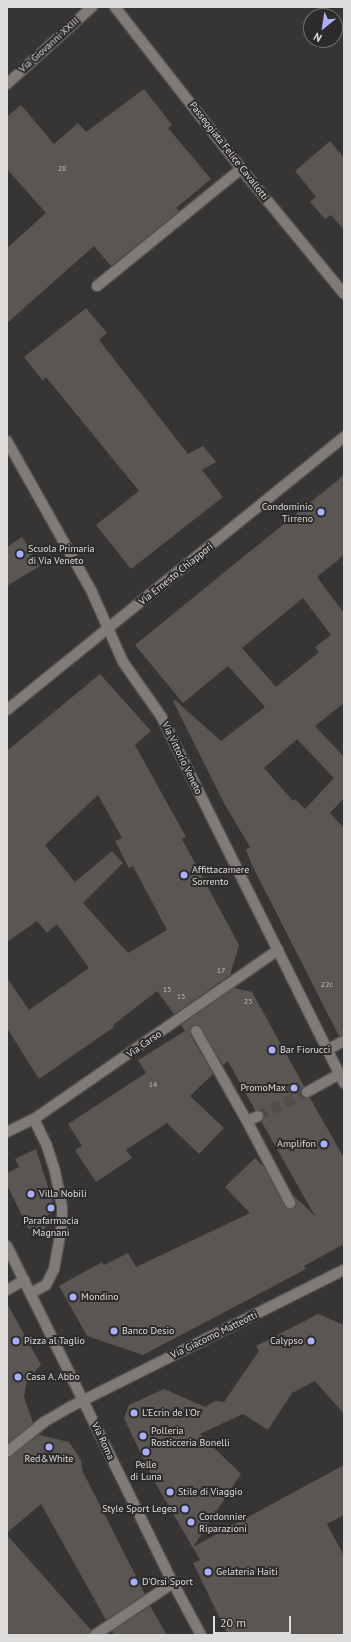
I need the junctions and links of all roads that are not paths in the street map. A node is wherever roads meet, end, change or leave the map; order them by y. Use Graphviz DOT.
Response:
graph roads {
  1 [pos="92,7"];
  2 [pos="115,7"];
  3 [pos="7,84"];
  4 [pos="241,169"];
  5 [pos="97,286"];
  6 [pos="344,294"];
  7 [pos="344,437"];
  8 [pos="7,440"];
  9 [pos="108,629"];
  10 [pos="7,710"];
  11 [pos="278,950"];
  12 [pos="196,1031"];
  13 [pos="344,1041"];
  14 [pos="327,1050"];
  15 [pos="342,1079"];
  16 [pos="307,1092"];
  17 [pos="258,1116"];
  18 [pos="34,1119"];
  19 [pos="248,1121"];
  20 [pos="7,1132"];
  21 [pos="290,1203"];
  22 [pos="7,1246"];
  23 [pos="344,1270"];
  24 [pos="24,1280"];
  25 [pos="7,1290"];
  26 [pos="31,1293"];
  27 [pos="84,1400"];
  28 [pos="7,1452"];
  29 [pos="172,1583"];
  30 [pos="95,1635"];
  31 [pos="201,1635"];
  1 -- 3 [label="street, Via Giovanni XXIII"];
  2 -- 4 [label="street, Passeggiata Felice Cavallotti"];
  4 -- 5 [label="street"];
  4 -- 6 [label="street, Passeggiata Felice Cavallotti"];
  7 -- 9 [label="street, Via Ernesto Chiappori"];
  8 -- 9 [label="street, Via Vittorio Veneto"];
  9 -- 10 [label="street, Via Ernesto Chiappori"];
  9 -- 11 [label="street, Via Vittorio Veneto"];
  11 -- 14 [label="street, Via Vittorio Veneto"];
  11 -- 18 [label="street, Via Carso"];
  12 -- 19 [label="street"];
  13 -- 14 [label="street"];
  14 -- 15 [label="street, Via Vittorio Veneto"];
  15 -- 16 [label="street"];
  17 -- 19 [label="street"];
  18 -- 20 [label="street, Via Carso"];
  18 -- 26 [label="street"];
  19 -- 21 [label="street"];
  22 -- 24 [label="street, Via Roma"];
  23 -- 27 [label="street, Via Giacomo Matteotti"];
  24 -- 25 [label="street"];
  24 -- 26 [label="street, Via Roma"];
  26 -- 27 [label="street, Via Roma"];
  27 -- 28 [label="street, Via Giacomo Matteotti"];
  27 -- 29 [label="street, Via Roma"];
  29 -- 30 [label="street"];
  29 -- 31 [label="street, Via Roma"];
}
